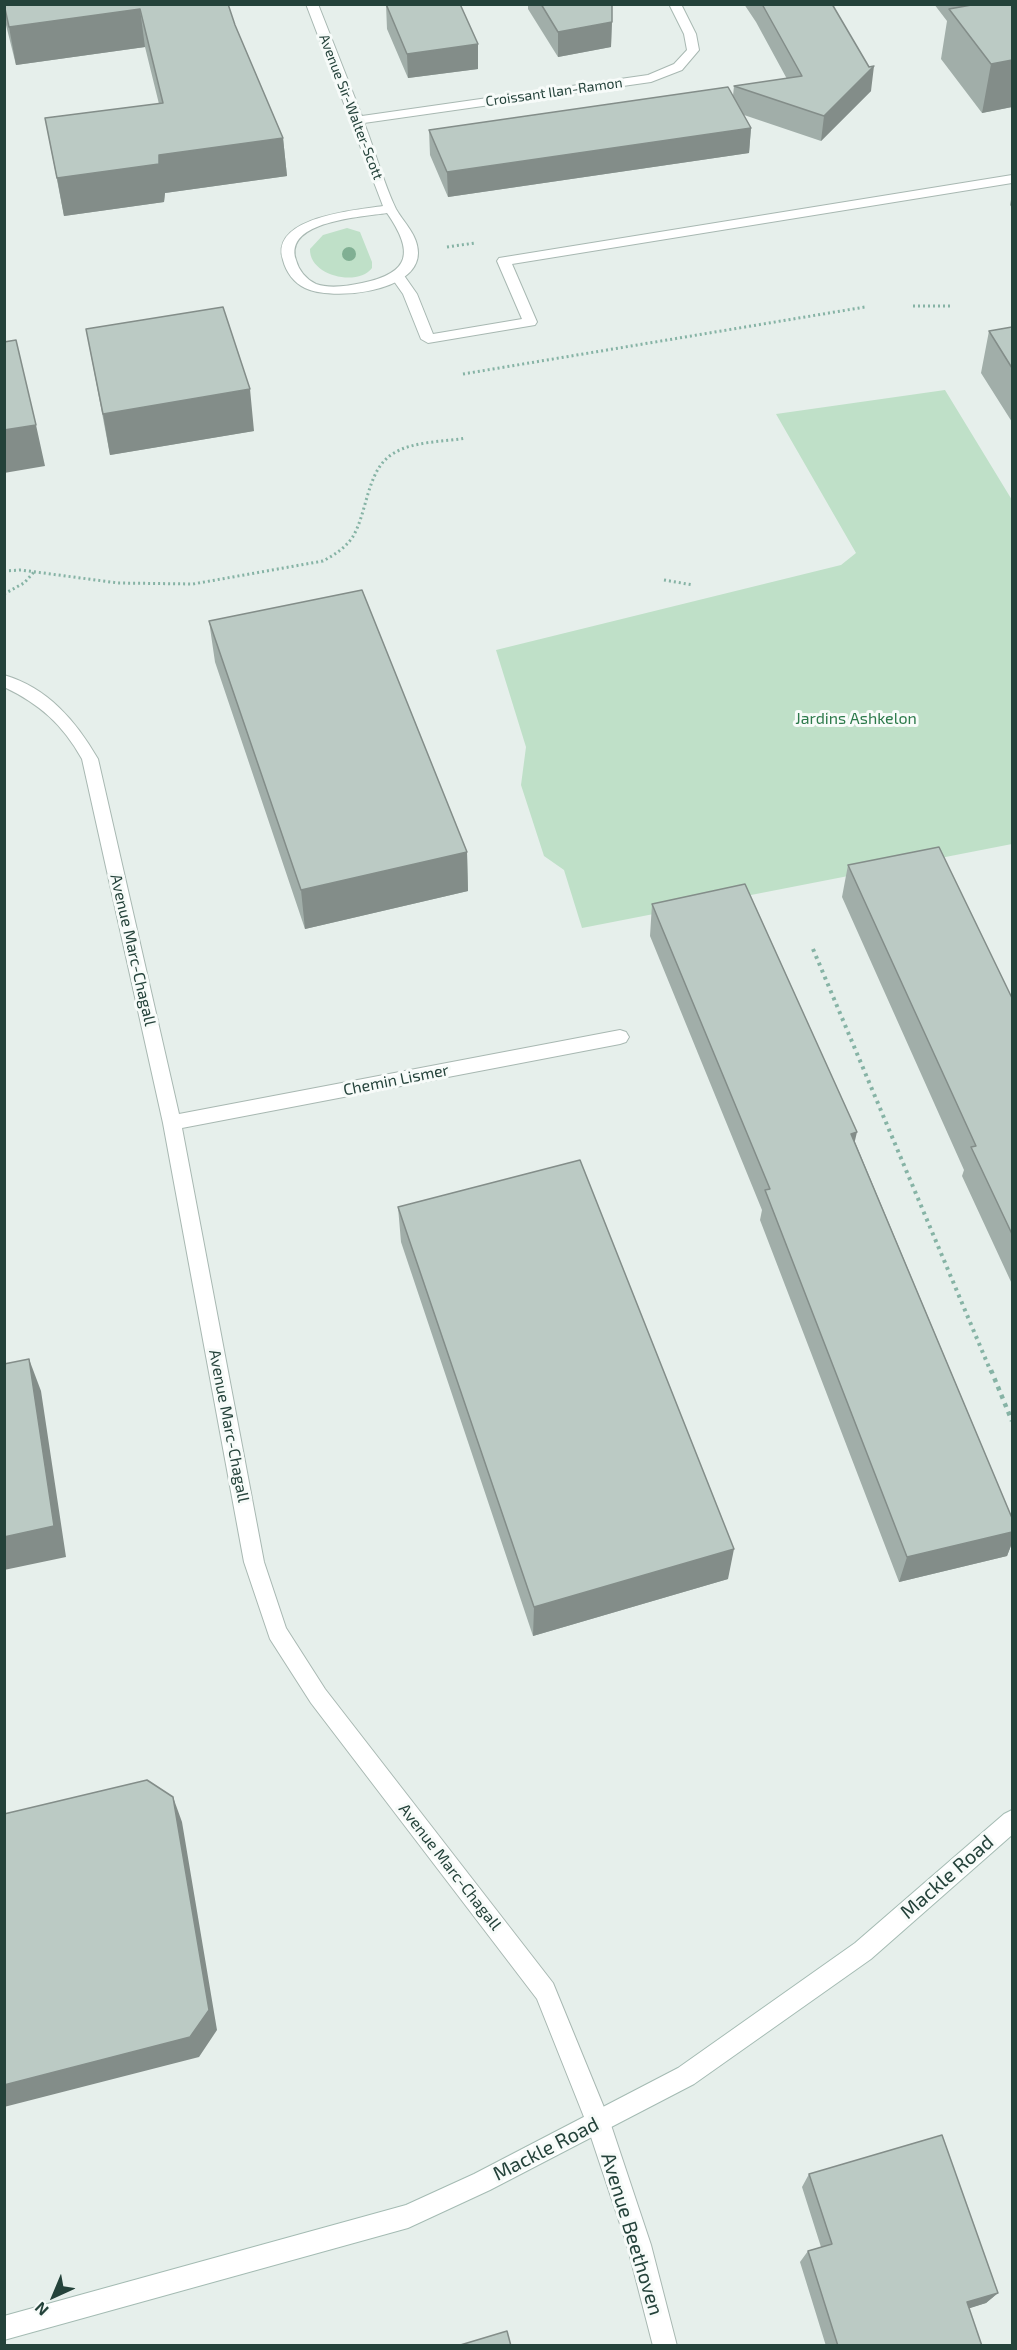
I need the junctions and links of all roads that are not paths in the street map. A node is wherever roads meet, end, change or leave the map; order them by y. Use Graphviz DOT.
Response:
graph roads {
  1 [pos="312,4"];
  2 [pos="675,4"];
  3 [pos="357,120"];
  4 [pos="1012,179"];
  5 [pos="390,209"];
  6 [pos="398,277"];
  7 [pos="4,680"];
  8 [pos="620,1037"];
  9 [pos="172,1123"];
  10 [pos="1012,1821"];
  11 [pos="598,2122"];
  12 [pos="4,2328"];
  13 [pos="665,2346"];
  1 -- 3 [label="street, Avenue Sir-Walter-Scott"];
  2 -- 3 [label="street, Croissant Ilan-Ramon"];
  3 -- 5 [label="street, Avenue Sir-Walter-Scott"];
  4 -- 6 [label="street"];
  5 -- 6 [label="street, Avenue Sir-Walter-Scott"];
  5 -- 6 [label="street"];
  7 -- 9 [label="street, Avenue Marc-Chagall"];
  8 -- 9 [label="street, Chemin Lismer"];
  9 -- 11 [label="street, Avenue Marc-Chagall"];
  10 -- 11 [label="street, Mackle Road"];
  11 -- 12 [label="street, Mackle Road"];
  11 -- 13 [label="street, Avenue Beethoven"];
}
